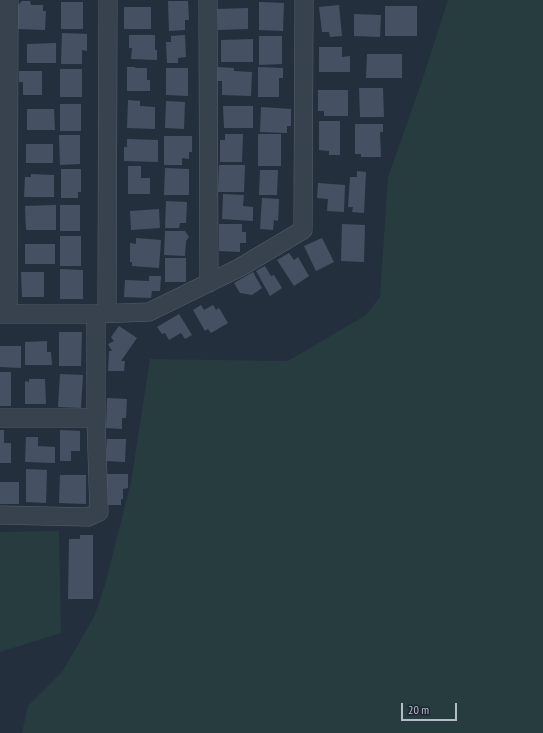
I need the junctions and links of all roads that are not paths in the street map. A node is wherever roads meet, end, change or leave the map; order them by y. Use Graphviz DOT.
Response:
graph roads {
  1 [pos="9,0"];
  2 [pos="108,0"];
  3 [pos="208,0"];
  4 [pos="304,0"];
  5 [pos="209,283"];
  6 [pos="4,314"];
  7 [pos="102,314"];
  8 [pos="0,418"];
  9 [pos="96,418"];
  10 [pos="0,515"];
  1 -- 6 [label="street"];
  2 -- 7 [label="street"];
  3 -- 5 [label="street"];
  4 -- 5 [label="street"];
  5 -- 7 [label="street"];
  6 -- 7 [label="street"];
  7 -- 9 [label="street"];
  8 -- 9 [label="street"];
  9 -- 10 [label="street"];
}
